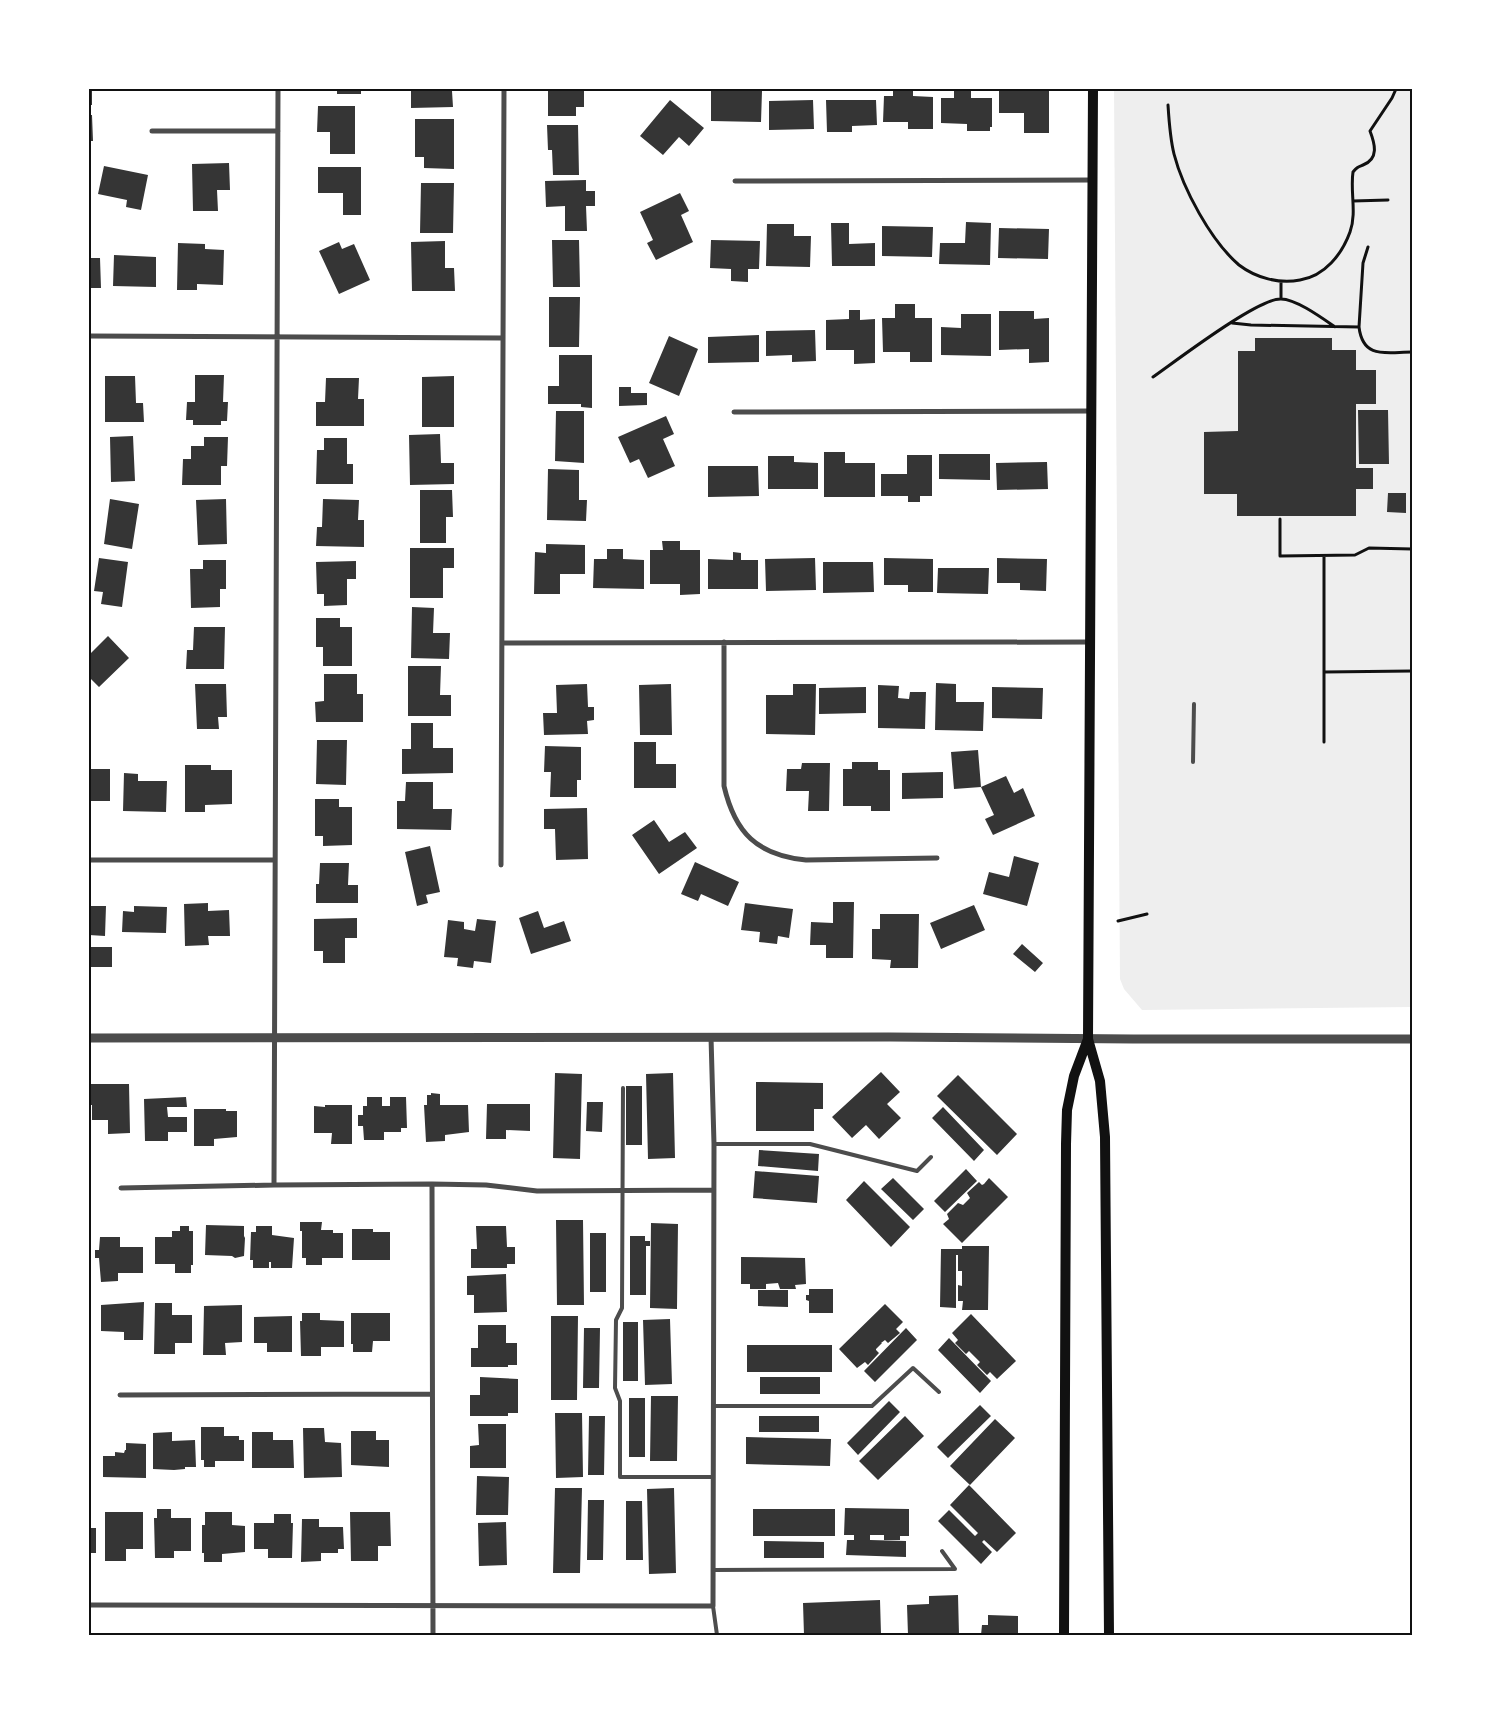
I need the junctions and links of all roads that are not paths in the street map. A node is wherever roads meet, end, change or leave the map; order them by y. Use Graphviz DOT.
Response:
graph roads {
  1 [pos="278,89"];
  2 [pos="504,89"];
  3 [pos="1093,89"];
  4 [pos="152,131"];
  5 [pos="278,131"];
  6 [pos="1093,180"];
  7 [pos="735,181"];
  8 [pos="89,336"];
  9 [pos="277,337"];
  10 [pos="503,338"];
  11 [pos="1092,411"];
  12 [pos="734,412"];
  13 [pos="724,642"];
  14 [pos="1091,642"];
  15 [pos="502,643"];
  16 [pos="1194,704"];
  17 [pos="1193,762"];
  18 [pos="937,858"];
  19 [pos="89,860"];
  20 [pos="274,860"];
  21 [pos="501,865"];
  22 [pos="711,1037"];
  23 [pos="89,1038"];
  24 [pos="273,1038"];
  25 [pos="1088,1038"];
  26 [pos="1412,1038"];
  27 [pos="623,1088"];
  28 [pos="714,1144"];
  29 [pos="931,1157"];
  30 [pos="432,1184"];
  31 [pos="274,1185"];
  32 [pos="121,1188"];
  33 [pos="714,1190"];
  34 [pos="622,1191"];
  35 [pos="939,1392"];
  36 [pos="120,1394"];
  37 [pos="432,1394"];
  38 [pos="713,1406"];
  39 [pos="713,1477"];
  40 [pos="942,1551"];
  41 [pos="713,1570"];
  42 [pos="433,1604"];
  43 [pos="89,1605"];
  44 [pos="713,1606"];
  45 [pos="433,1635"];
  46 [pos="717,1635"];
  47 [pos="1064,1635"];
  48 [pos="1109,1635"];
  1 -- 5 [label="street"];
  2 -- 10 [label="street"];
  3 -- 6 [label="main road"];
  4 -- 5 [label="street"];
  5 -- 9 [label="street"];
  6 -- 7 [label="street"];
  6 -- 11 [label="main road"];
  8 -- 9 [label="street"];
  9 -- 10 [label="street"];
  9 -- 20 [label="street"];
  10 -- 15 [label="street"];
  11 -- 12 [label="street"];
  11 -- 14 [label="main road"];
  13 -- 14 [label="street"];
  13 -- 15 [label="street"];
  13 -- 18 [label="street"];
  14 -- 25 [label="main road"];
  15 -- 21 [label="street"];
  16 -- 17 [label="lane"];
  19 -- 20 [label="street"];
  20 -- 24 [label="street"];
  22 -- 24 [label="street"];
  22 -- 25 [label="street"];
  22 -- 28 [label="street"];
  23 -- 24 [label="street"];
  24 -- 31 [label="street"];
  25 -- 26 [label="street"];
  25 -- 47 [label="main road"];
  25 -- 48 [label="main road"];
  27 -- 34 [label="lane"];
  28 -- 29 [label="lane"];
  28 -- 33 [label="street"];
  30 -- 31 [label="street"];
  30 -- 34 [label="street"];
  30 -- 37 [label="street"];
  31 -- 32 [label="street"];
  33 -- 34 [label="street"];
  33 -- 38 [label="street"];
  34 -- 39 [label="lane"];
  35 -- 38 [label="lane"];
  36 -- 37 [label="street"];
  37 -- 42 [label="street"];
  38 -- 39 [label="street"];
  39 -- 41 [label="street"];
  40 -- 41 [label="lane"];
  41 -- 44 [label="street"];
  42 -- 43 [label="street"];
  42 -- 44 [label="street"];
  42 -- 45 [label="street"];
  44 -- 46 [label="lane"];
}
